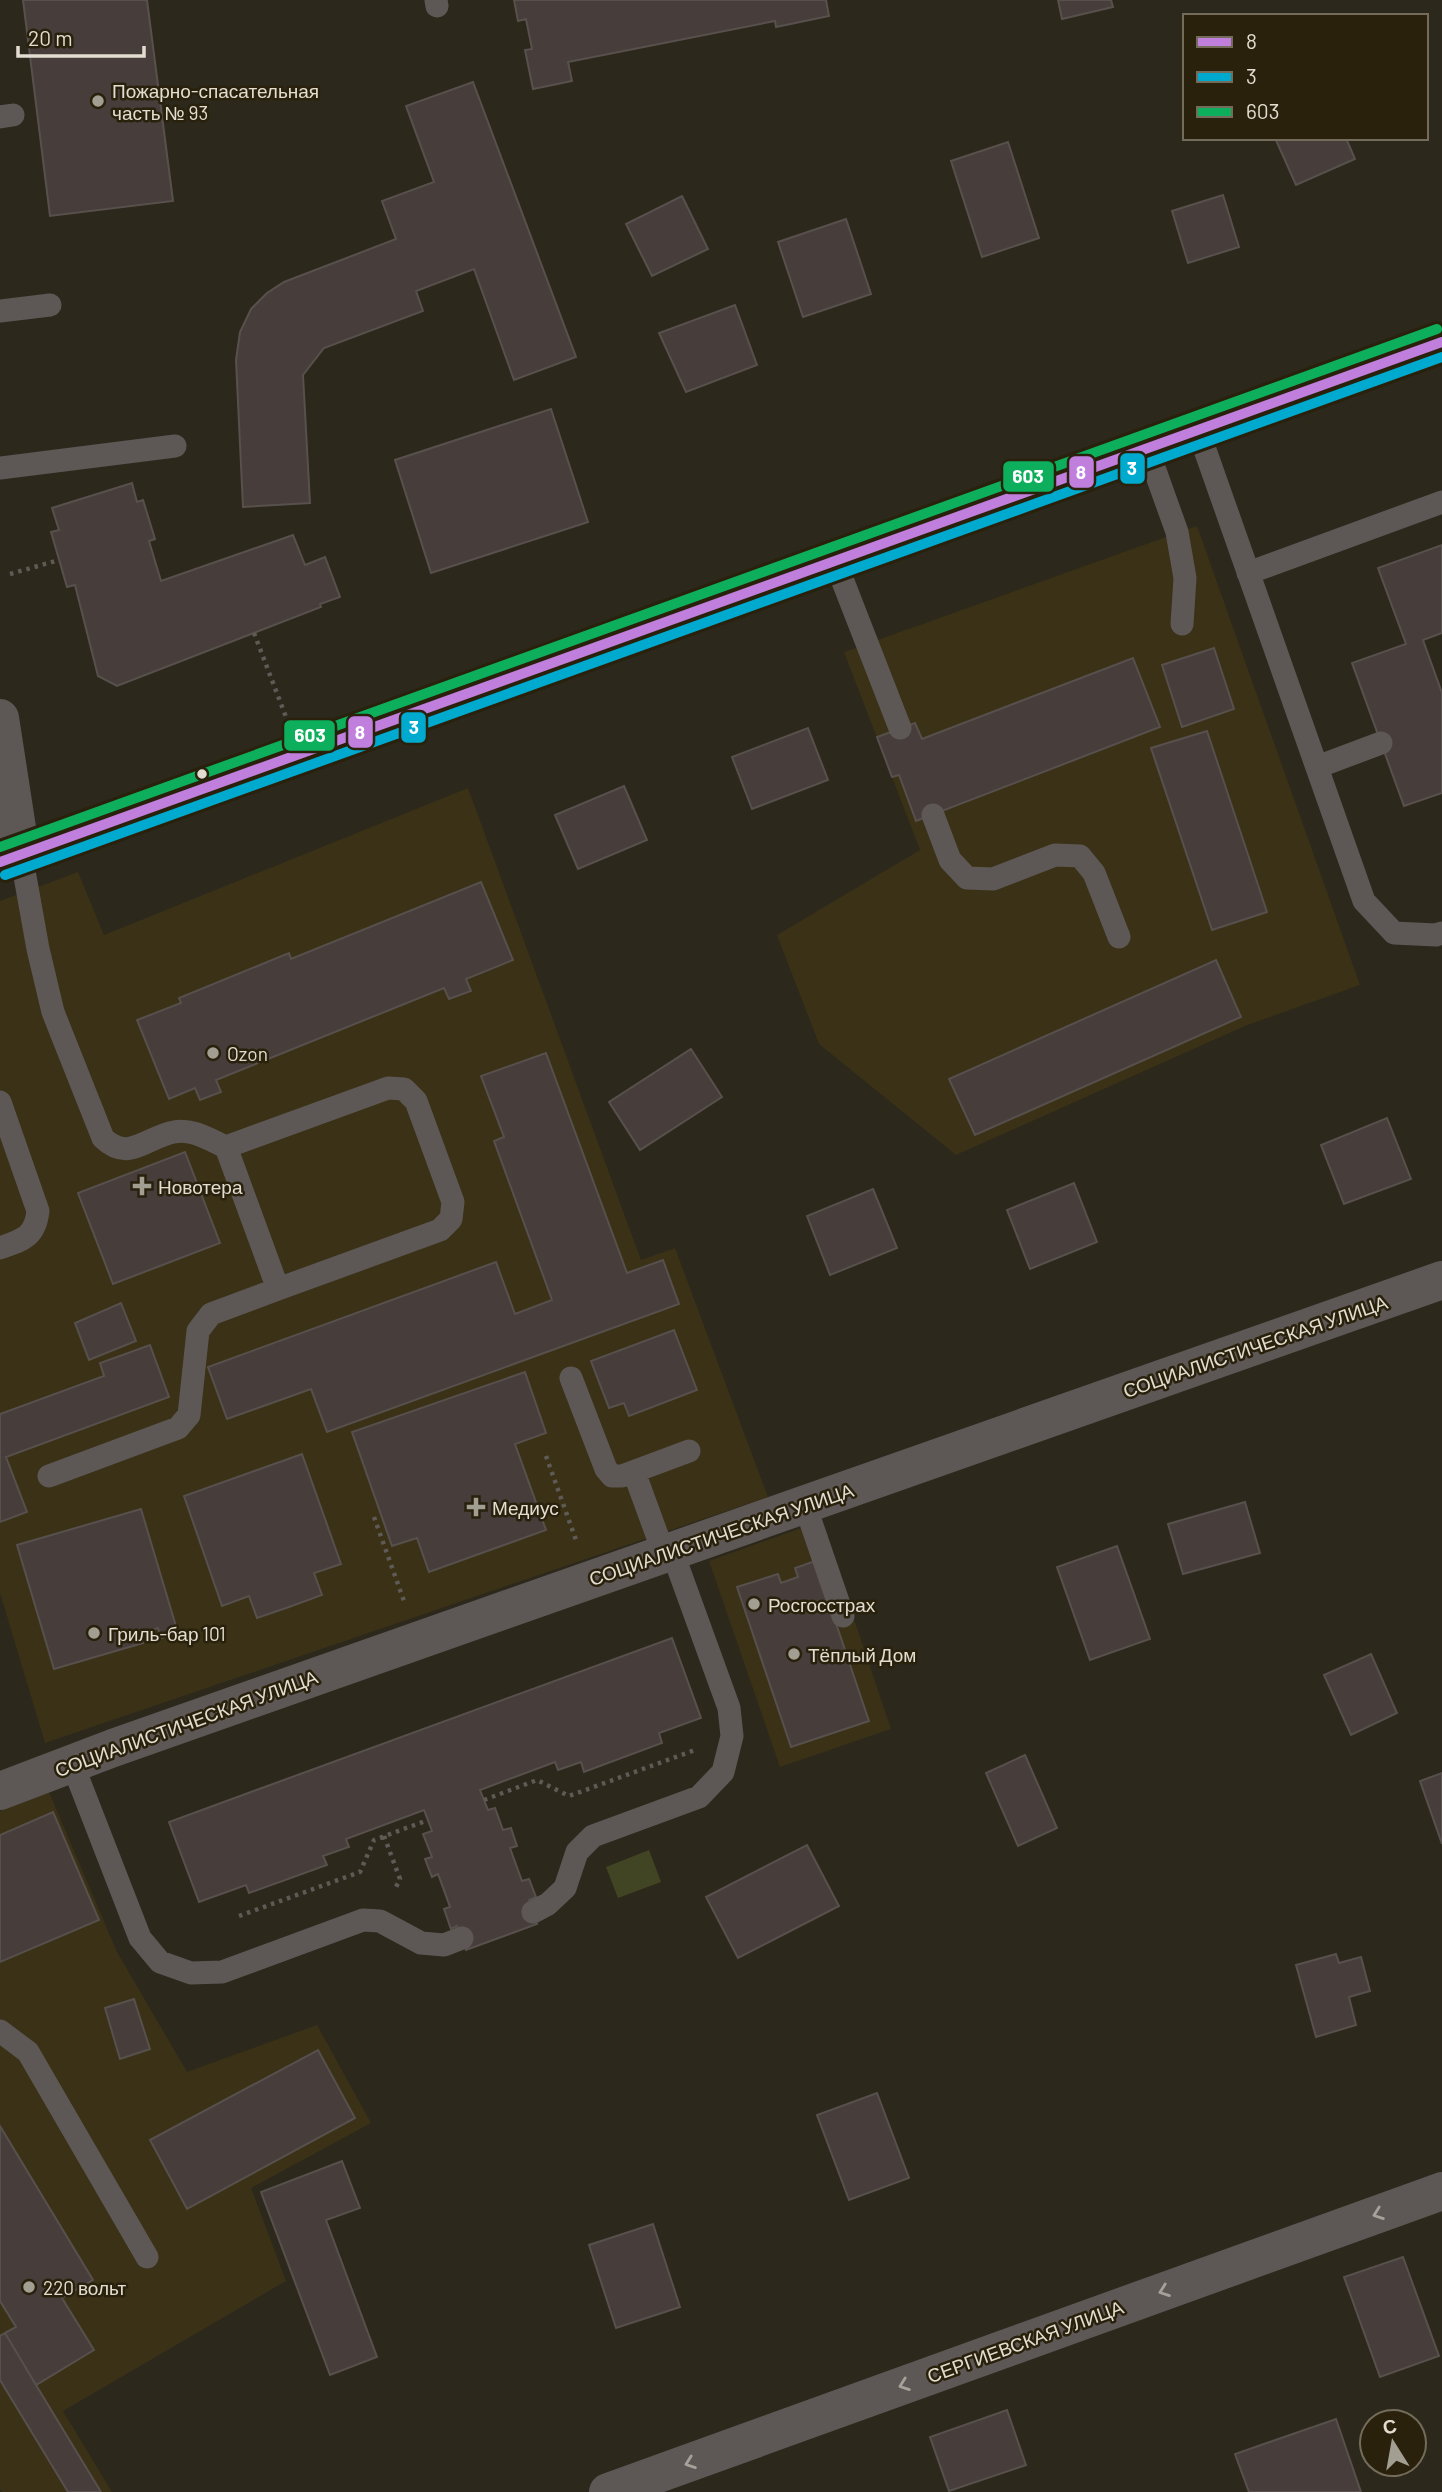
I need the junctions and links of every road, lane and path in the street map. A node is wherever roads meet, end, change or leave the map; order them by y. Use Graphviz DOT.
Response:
graph roads {
  1 [pos="50,305"];
  2 [pos="0,311"];
  3 [pos="1442,342"];
  4 [pos="1198,430"];
  5 [pos="175,446"];
  6 [pos="1147,449"];
  7 [pos="0,468"];
  8 [pos="1442,502"];
  9 [pos="59,560"];
  10 [pos="835,561"];
  11 [pos="1248,573"];
  12 [pos="9,574"];
  13 [pos="1182,624"];
  14 [pos="254,633"];
  15 [pos="0,718"];
  16 [pos="288,722"];
  17 [pos="900,728"];
  18 [pos="1381,743"];
  19 [pos="1317,767"];
  20 [pos="933,815"];
  21 [pos="11,858"];
  22 [pos="1442,933"];
  23 [pos="1119,937"];
  24 [pos="0,1102"];
  25 [pos="226,1147"];
  26 [pos="2,1240"];
  27 [pos="1442,1280"];
  28 [pos="278,1289"];
  29 [pos="571,1378"];
  30 [pos="689,1451"];
  31 [pos="546,1456"];
  32 [pos="634,1472"];
  33 [pos="49,1475"];
  34 [pos="805,1504"];
  35 [pos="374,1517"];
  36 [pos="668,1553"];
  37 [pos="590,1580"];
  38 [pos="843,1616"];
  39 [pos="418,1641"];
  40 [pos="683,1754"];
  41 [pos="72,1763"];
  42 [pos="0,1791"];
  43 [pos="484,1800"];
  44 [pos="428,1820"];
  45 [pos="384,1836"];
  46 [pos="395,1865"];
  47 [pos="533,1912"];
  48 [pos="239,1916"];
  49 [pos="462,1938"];
  50 [pos="0,2032"];
  51 [pos="1442,2191"];
  52 [pos="148,2256"];
  53 [pos="608,2492"];
  1 -- 2 [label="lane"];
  3 -- 4 [label="street"];
  4 -- 6 [label="street"];
  4 -- 11 [label="lane"];
  5 -- 7 [label="lane"];
  6 -- 10 [label="street"];
  6 -- 13 [label="lane"];
  8 -- 11 [label="lane"];
  9 -- 12 [label="path"];
  10 -- 17 [label="lane"];
  10 -- 21 [label="street"];
  11 -- 19 [label="lane"];
  14 -- 16 [label="path"];
  15 -- 21 [label="street"];
  18 -- 19 [label="lane"];
  19 -- 22 [label="lane"];
  20 -- 23 [label="lane"];
  21 -- 25 [label="lane"];
  24 -- 26 [label="lane"];
  25 -- 28 [label="lane"];
  25 -- 28 [label="lane"];
  27 -- 34 [label="street, СОЦИАЛИСТИЧЕСКАЯ УЛИЦА"];
  28 -- 33 [label="lane"];
  29 -- 32 [label="lane"];
  30 -- 32 [label="lane"];
  31 -- 37 [label="path"];
  32 -- 36 [label="lane"];
  34 -- 36 [label="street, СОЦИАЛИСТИЧЕСКАЯ УЛИЦА"];
  34 -- 38 [label="lane"];
  35 -- 39 [label="path"];
  36 -- 37 [label="street, СОЦИАЛИСТИЧЕСКАЯ УЛИЦА"];
  36 -- 47 [label="lane"];
  37 -- 39 [label="street, СОЦИАЛИСТИЧЕСКАЯ УЛИЦА"];
  39 -- 41 [label="street, СОЦИАЛИСТИЧЕСКАЯ УЛИЦА"];
  40 -- 43 [label="path"];
  41 -- 42 [label="street, СОЦИАЛИСТИЧЕСКАЯ УЛИЦА"];
  41 -- 49 [label="lane"];
  44 -- 45 [label="path"];
  45 -- 46 [label="path"];
  45 -- 48 [label="path"];
  50 -- 52 [label="lane"];
  51 -- 53 [label="street, СЕРГИЕВСКАЯ УЛИЦА, one-way"];
}
